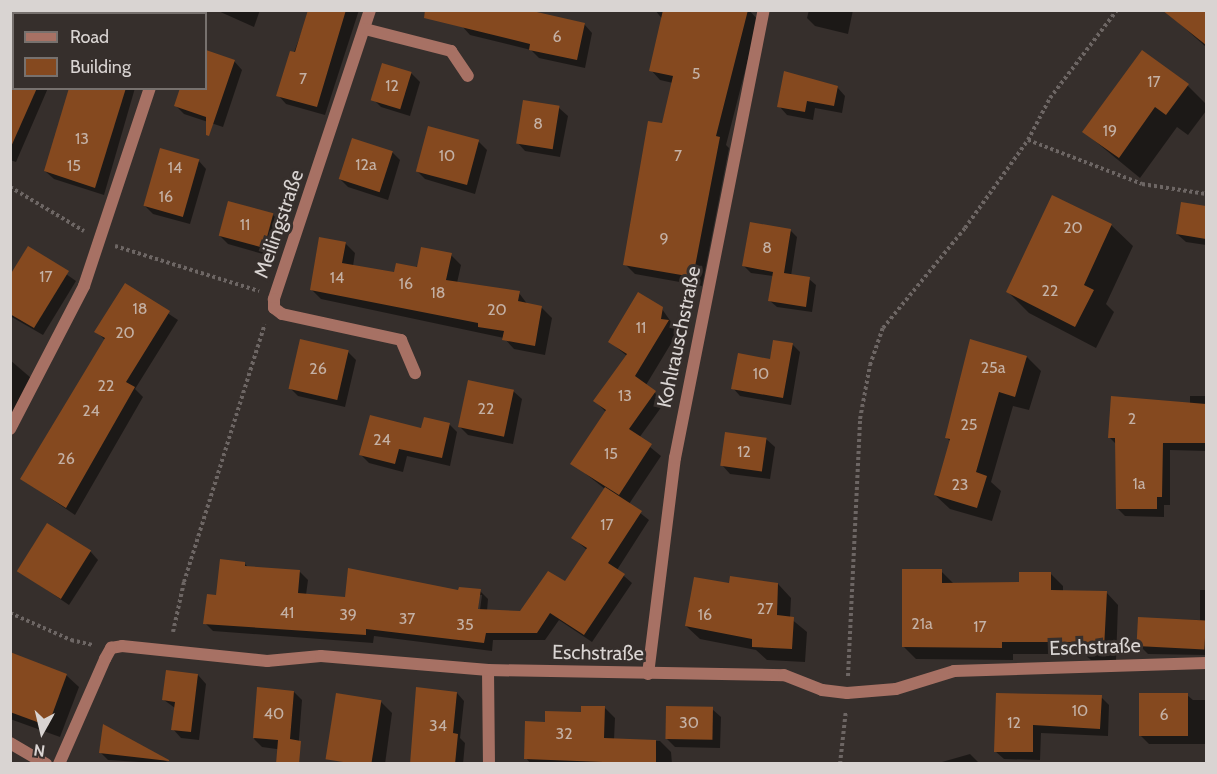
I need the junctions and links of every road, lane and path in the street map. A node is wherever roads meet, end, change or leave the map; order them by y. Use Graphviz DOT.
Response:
graph roads {
  1 [pos="370,10"];
  2 [pos="764,10"];
  3 [pos="1117,10"];
  4 [pos="364,29"];
  5 [pos="468,76"];
  6 [pos="149,90"];
  7 [pos="1028,140"];
  8 [pos="10,187"];
  9 [pos="1206,194"];
  10 [pos="99,240"];
  11 [pos="274,308"];
  12 [pos="415,373"];
  13 [pos="10,429"];
  14 [pos="10,613"];
  15 [pos="111,648"];
  16 [pos="170,651"];
  17 [pos="1206,663"];
  18 [pos="488,670"];
  19 [pos="648,674"];
  20 [pos="847,693"];
  21 [pos="10,743"];
  22 [pos="46,764"];
  23 [pos="59,764"];
  24 [pos="489,764"];
  25 [pos="840,764"];
  1 -- 4 [label="street, Meilingstraße"];
  2 -- 19 [label="street, Kohlrauschstraße"];
  3 -- 7 [label="path"];
  4 -- 5 [label="street"];
  4 -- 11 [label="street, Meilingstraße"];
  6 -- 10 [label="street"];
  7 -- 9 [label="path"];
  7 -- 20 [label="path"];
  8 -- 10 [label="path"];
  10 -- 11 [label="path"];
  10 -- 13 [label="street"];
  11 -- 12 [label="street, Meilingstraße"];
  11 -- 16 [label="path"];
  14 -- 15 [label="path"];
  15 -- 16 [label="street, Eschstraße"];
  15 -- 23 [label="street"];
  16 -- 18 [label="street, Eschstraße"];
  17 -- 20 [label="street, Eschstraße"];
  18 -- 19 [label="street, Eschstraße"];
  18 -- 24 [label="street"];
  19 -- 20 [label="street, Eschstraße"];
  20 -- 25 [label="path"];
  21 -- 22 [label="street"];
}
